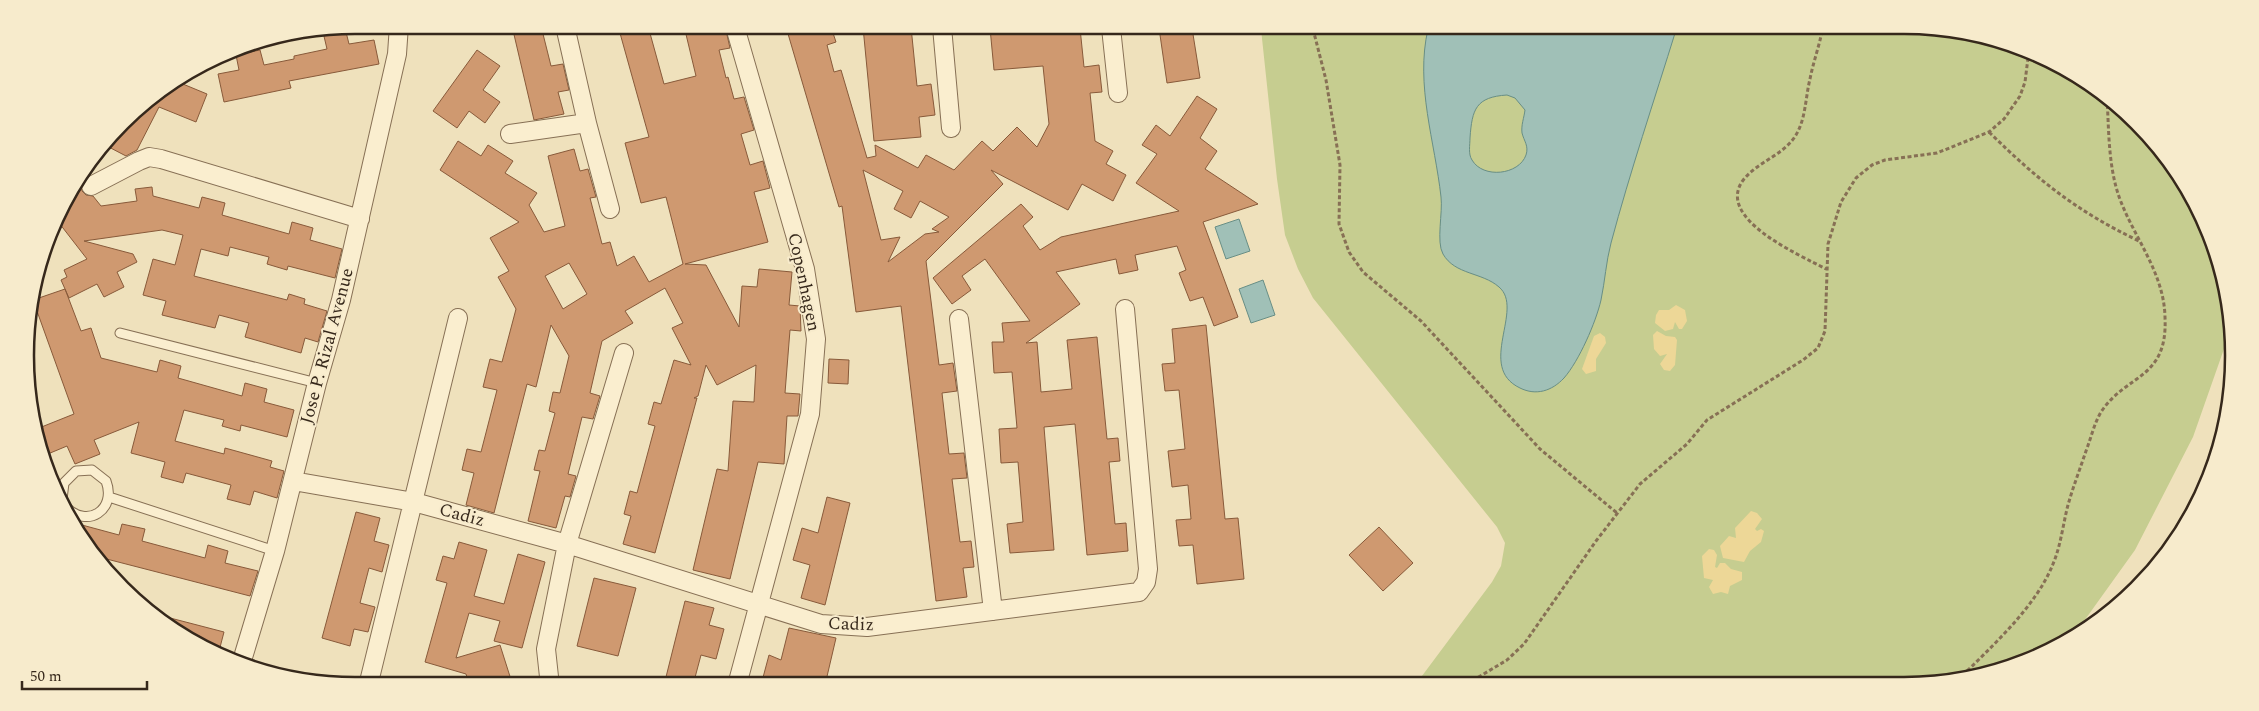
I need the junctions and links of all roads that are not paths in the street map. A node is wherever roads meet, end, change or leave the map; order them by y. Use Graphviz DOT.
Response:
graph roads {
  1 [pos="398,34"];
  2 [pos="568,34"];
  3 [pos="737,34"];
  4 [pos="943,34"];
  5 [pos="1112,34"];
  6 [pos="1118,93"];
  7 [pos="587,124"];
  8 [pos="950,128"];
  9 [pos="510,134"];
  10 [pos="91,186"];
  11 [pos="610,209"];
  12 [pos="360,219"];
  13 [pos="1125,309"];
  14 [pos="458,318"];
  15 [pos="959,319"];
  16 [pos="120,333"];
  17 [pos="624,353"];
  18 [pos="317,382"];
  19 [pos="293,481"];
  20 [pos="63,489"];
  21 [pos="109,497"];
  22 [pos="414,502"];
  23 [pos="76,514"];
  24 [pos="567,544"];
  25 [pos="275,551"];
  26 [pos="760,605"];
  27 [pos="993,611"];
  28 [pos="243,657"];
  29 [pos="370,677"];
  30 [pos="549,677"];
  31 [pos="739,677"];
  1 -- 12 [label="street, Jose P. Rizal Avenue"];
  2 -- 7 [label="street"];
  3 -- 26 [label="street, Copenhagen"];
  4 -- 8 [label="street"];
  5 -- 6 [label="street"];
  7 -- 9 [label="street"];
  7 -- 11 [label="street"];
  10 -- 12 [label="street"];
  12 -- 18 [label="street, Jose P. Rizal Avenue"];
  13 -- 27 [label="street, Cadiz"];
  14 -- 22 [label="street"];
  15 -- 27 [label="street"];
  16 -- 18 [label="lane"];
  17 -- 24 [label="street"];
  18 -- 19 [label="street, Jose P. Rizal Avenue"];
  19 -- 22 [label="street, Cadiz"];
  19 -- 25 [label="street, Jose P. Rizal Avenue"];
  20 -- 21 [label="lane"];
  21 -- 23 [label="lane"];
  21 -- 25 [label="lane"];
  22 -- 24 [label="street, Cadiz"];
  22 -- 29 [label="street"];
  24 -- 26 [label="street, Cadiz"];
  24 -- 30 [label="street"];
  25 -- 28 [label="street, Jose P. Rizal Avenue"];
  26 -- 27 [label="street, Cadiz"];
  26 -- 31 [label="street, Copenhagen"];
}
